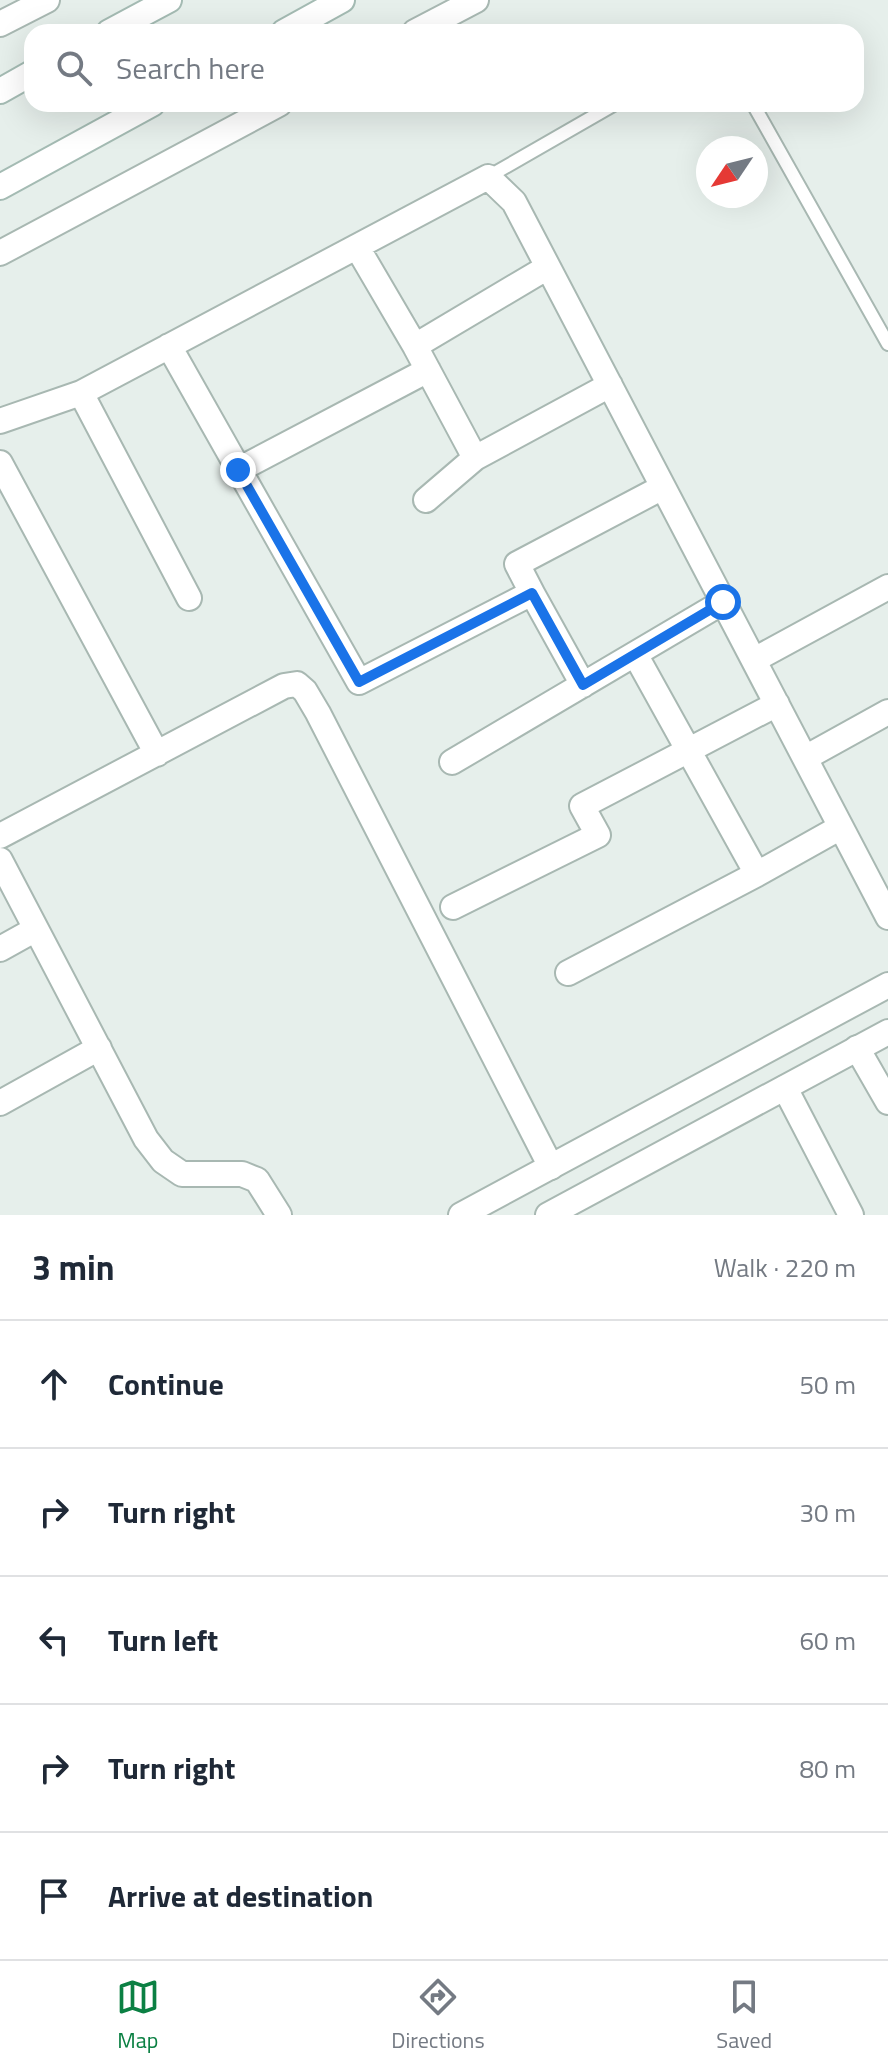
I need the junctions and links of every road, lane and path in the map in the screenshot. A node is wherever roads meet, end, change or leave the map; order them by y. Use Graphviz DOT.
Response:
graph roads {
  1 [pos="47,0"];
  2 [pos="169,0"];
  3 [pos="342,0"];
  4 [pos="443,0"];
  5 [pos="476,0"];
  6 [pos="24,6"];
  7 [pos="0,24"];
  8 [pos="124,24"];
  9 [pos="298,24"];
  10 [pos="413,24"];
  11 [pos="430,24"];
  12 [pos="24,78"];
  13 [pos="0,91"];
  14 [pos="137,112"];
  15 [pos="264,112"];
  16 [pos="601,112"];
  17 [pos="758,112"];
  18 [pos="488,177"];
  19 [pos="0,187"];
  20 [pos="357,247"];
  21 [pos="0,253"];
  22 [pos="548,267"];
  23 [pos="888,344"];
  24 [pos="169,346"];
  25 [pos="415,346"];
  26 [pos="428,370"];
  27 [pos="610,385"];
  28 [pos="81,393"];
  29 [pos="0,421"];
  30 [pos="475,458"];
  31 [pos="0,463"];
  32 [pos="238,470"];
  33 [pos="663,487"];
  34 [pos="426,500"];
  35 [pos="888,587"];
  36 [pos="532,593"];
  37 [pos="189,598"];
  38 [pos="723,602"];
  39 [pos="635,654"];
  40 [pos="754,660"];
  41 [pos="583,685"];
  42 [pos="777,704"];
  43 [pos="888,712"];
  44 [pos="690,750"];
  45 [pos="157,754"];
  46 [pos="805,758"];
  47 [pos="452,762"];
  48 [pos="841,827"];
  49 [pos="0,836"];
  50 [pos="0,860"];
  51 [pos="757,874"];
  52 [pos="453,907"];
  53 [pos="888,917"];
  54 [pos="36,929"];
  55 [pos="0,949"];
  56 [pos="568,973"];
  57 [pos="888,985"];
  58 [pos="888,1032"];
  59 [pos="99,1048"];
  60 [pos="857,1048"];
  61 [pos="785,1088"];
  62 [pos="888,1102"];
  63 [pos="0,1103"];
  64 [pos="551,1167"];
  65 [pos="279,1215"];
  66 [pos="461,1215"];
  67 [pos="548,1215"];
  68 [pos="851,1215"];
  1 -- 6 [label="street"];
  2 -- 8 [label="street"];
  3 -- 9 [label="street"];
  4 -- 10 [label="street"];
  5 -- 11 [label="street"];
  6 -- 7 [label="street"];
  12 -- 13 [label="street"];
  14 -- 19 [label="street"];
  15 -- 21 [label="street"];
  16 -- 18 [label="lane"];
  17 -- 23 [label="lane"];
  18 -- 20 [label="street"];
  18 -- 22 [label="street"];
  20 -- 24 [label="street"];
  20 -- 25 [label="street"];
  22 -- 25 [label="street"];
  22 -- 27 [label="street"];
  24 -- 28 [label="street"];
  24 -- 32 [label="street"];
  25 -- 26 [label="street"];
  26 -- 30 [label="street"];
  26 -- 32 [label="street"];
  27 -- 30 [label="street"];
  27 -- 33 [label="street"];
  28 -- 29 [label="street"];
  28 -- 37 [label="street"];
  30 -- 34 [label="street"];
  31 -- 45 [label="street"];
  32 -- 36 [label="street"];
  33 -- 36 [label="street"];
  33 -- 38 [label="street"];
  35 -- 40 [label="street"];
  36 -- 41 [label="street"];
  38 -- 39 [label="street"];
  38 -- 40 [label="street"];
  39 -- 41 [label="street"];
  39 -- 44 [label="street"];
  40 -- 42 [label="street"];
  41 -- 47 [label="street"];
  42 -- 44 [label="street"];
  42 -- 46 [label="street"];
  43 -- 46 [label="street"];
  44 -- 51 [label="street"];
  44 -- 52 [label="street"];
  45 -- 49 [label="street"];
  45 -- 64 [label="street"];
  46 -- 48 [label="street"];
  48 -- 51 [label="street"];
  48 -- 53 [label="street"];
  50 -- 54 [label="street"];
  51 -- 56 [label="street"];
  54 -- 55 [label="street"];
  54 -- 59 [label="street"];
  57 -- 64 [label="street"];
  58 -- 60 [label="street"];
  59 -- 63 [label="street"];
  59 -- 65 [label="street"];
  60 -- 61 [label="street"];
  60 -- 62 [label="street"];
  61 -- 67 [label="street"];
  61 -- 68 [label="street"];
  64 -- 66 [label="street"];
}
